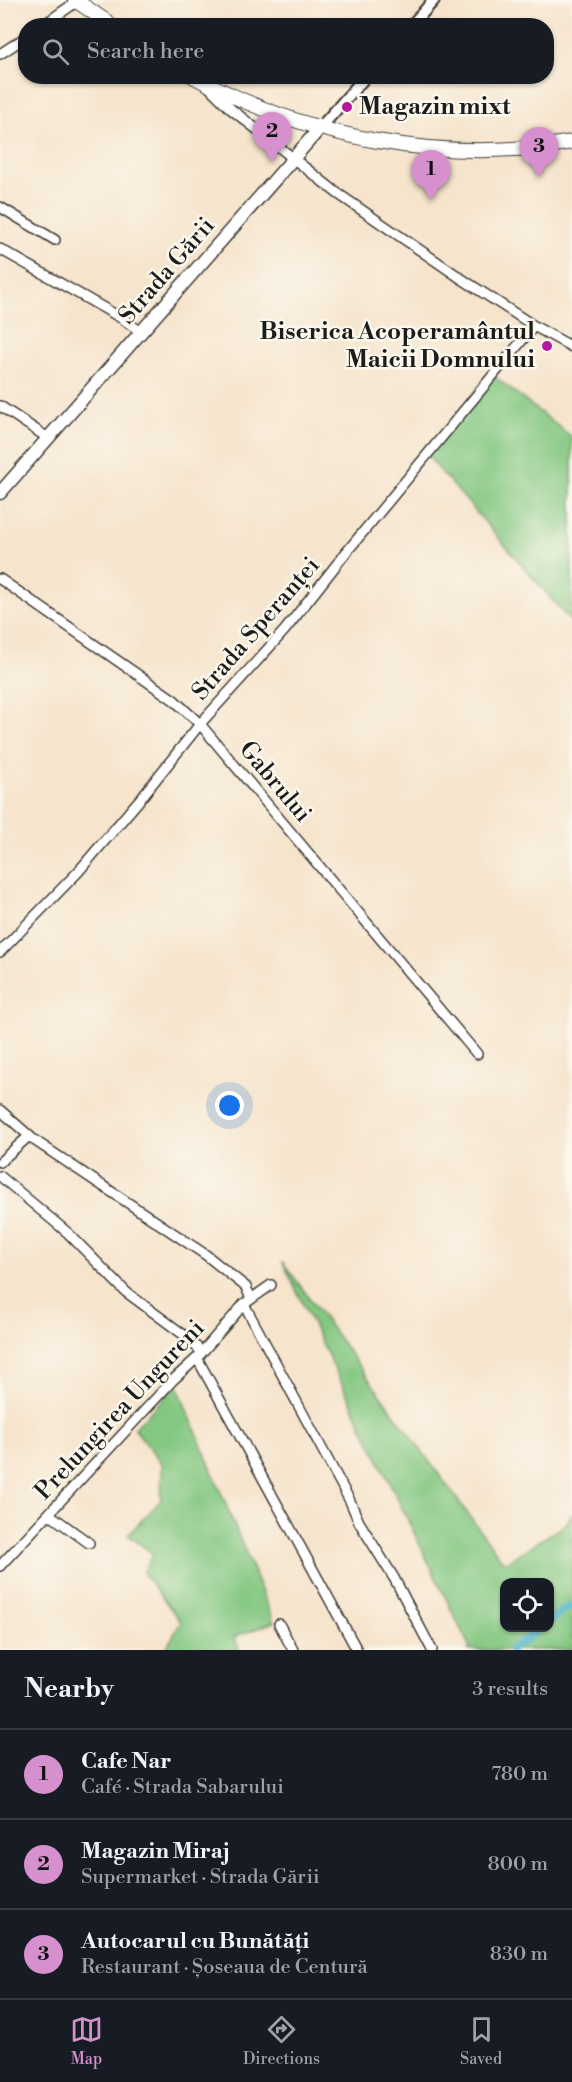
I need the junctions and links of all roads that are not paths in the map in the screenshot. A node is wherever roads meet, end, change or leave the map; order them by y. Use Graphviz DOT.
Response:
graph roads {
  1 [pos="77,0"];
  2 [pos="434,0"];
  3 [pos="53,18"];
  4 [pos="102,18"];
  5 [pos="418,18"];
  6 [pos="18,42"];
  7 [pos="0,54"];
  8 [pos="207,84"];
  9 [pos="359,84"];
  10 [pos="320,128"];
  11 [pos="572,142"];
  12 [pos="292,159"];
  13 [pos="0,207"];
  14 [pos="55,240"];
  15 [pos="0,249"];
  16 [pos="534,326"];
  17 [pos="141,332"];
  18 [pos="572,347"];
  19 [pos="0,406"];
  20 [pos="48,438"];
  21 [pos="0,493"];
  22 [pos="0,579"];
  23 [pos="200,724"];
  24 [pos="0,952"];
  25 [pos="477,1054"];
  26 [pos="0,1110"];
  27 [pos="29,1136"];
  28 [pos="0,1162"];
  29 [pos="0,1176"];
  30 [pos="271,1285"];
  31 [pos="248,1302"];
  32 [pos="199,1355"];
  33 [pos="49,1514"];
  34 [pos="89,1543"];
  35 [pos="0,1566"];
  36 [pos="279,1624"];
  37 [pos="293,1650"];
  38 [pos="357,1650"];
  39 [pos="432,1650"];
  1 -- 3 [label="street"];
  1 -- 4 [label="main road"];
  2 -- 5 [label="street"];
  6 -- 7 [label="street"];
  8 -- 10 [label="main road"];
  8 -- 12 [label="street"];
  9 -- 10 [label="street, Strada Gării"];
  10 -- 11 [label="main road"];
  10 -- 12 [label="main road, Strada Gării"];
  12 -- 16 [label="street"];
  12 -- 17 [label="main road, Strada Gării"];
  13 -- 14 [label="street"];
  15 -- 17 [label="street"];
  16 -- 18 [label="street"];
  16 -- 23 [label="street, Strada Speranței"];
  17 -- 20 [label="main road, Strada Gării"];
  19 -- 20 [label="street"];
  20 -- 21 [label="main road, Strada Gării"];
  22 -- 23 [label="street, Gabrului"];
  23 -- 24 [label="street, Strada Speranței"];
  23 -- 25 [label="street, Gabrului"];
  26 -- 27 [label="street"];
  27 -- 28 [label="street"];
  27 -- 31 [label="street"];
  29 -- 32 [label="street"];
  30 -- 31 [label="street, Prelungirea Ungureni"];
  31 -- 32 [label="street, Prelungirea Ungureni"];
  31 -- 39 [label="street"];
  32 -- 33 [label="street, Prelungirea Ungureni"];
  32 -- 38 [label="street"];
  33 -- 34 [label="street"];
  33 -- 35 [label="street, Prelungirea Ungureni"];
  36 -- 37 [label="street"];
}
